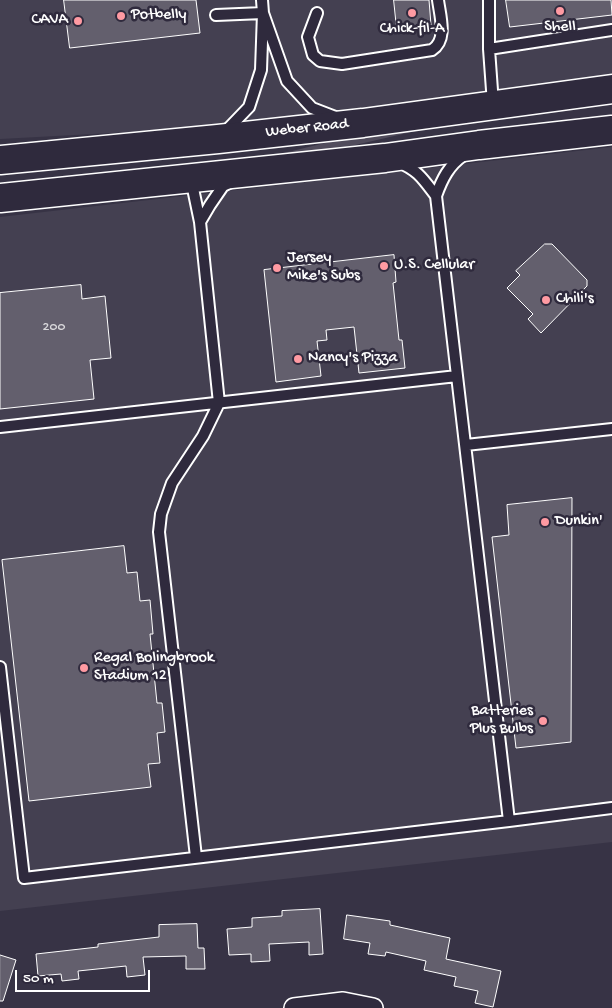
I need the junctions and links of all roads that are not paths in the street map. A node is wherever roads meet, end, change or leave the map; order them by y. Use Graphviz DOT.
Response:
graph roads {
  1 [pos="262,0"];
  2 [pos="438,0"];
  3 [pos="488,0"];
  4 [pos="263,13"];
  5 [pos="317,13"];
  6 [pos="216,15"];
  7 [pos="612,30"];
  8 [pos="489,49"];
  9 [pos="612,89"];
  10 [pos="493,105"];
  11 [pos="355,124"];
  12 [pos="306,130"];
  13 [pos="612,130"];
  14 [pos="218,139"];
  15 [pos="479,145"];
  16 [pos="385,158"];
  17 [pos="0,160"];
  18 [pos="250,172"];
  19 [pos="191,178"];
  20 [pos="436,196"];
  21 [pos="0,198"];
  22 [pos="200,222"];
  23 [pos="457,376"];
  24 [pos="219,402"];
  25 [pos="0,427"];
  26 [pos="612,429"];
  27 [pos="466,445"];
  28 [pos="0,667"];
  29 [pos="612,808"];
  30 [pos="509,821"];
  31 [pos="196,857"];
  32 [pos="294,1008"];
  33 [pos="373,1008"];
  1 -- 4 [label="lane"];
  2 -- 5 [label="lane"];
  3 -- 8 [label="lane"];
  4 -- 6 [label="lane"];
  4 -- 11 [label="lane"];
  4 -- 14 [label="lane"];
  7 -- 8 [label="lane"];
  8 -- 10 [label="lane"];
  9 -- 10 [label="main road, Weber Road"];
  10 -- 11 [label="main road, Weber Road"];
  11 -- 12 [label="main road, Weber Road"];
  12 -- 14 [label="main road, Weber Road"];
  12 -- 19 [label="main road"];
  13 -- 15 [label="main road"];
  14 -- 17 [label="main road, Weber Road"];
  15 -- 16 [label="main road"];
  15 -- 20 [label="lane"];
  16 -- 18 [label="main road"];
  16 -- 20 [label="lane"];
  18 -- 19 [label="main road"];
  18 -- 22 [label="lane"];
  19 -- 21 [label="main road"];
  19 -- 22 [label="lane"];
  20 -- 23 [label="lane"];
  22 -- 24 [label="lane"];
  23 -- 24 [label="lane"];
  23 -- 27 [label="lane"];
  24 -- 25 [label="lane"];
  24 -- 31 [label="lane"];
  26 -- 27 [label="lane"];
  27 -- 30 [label="lane"];
  28 -- 31 [label="lane"];
  29 -- 30 [label="lane"];
  30 -- 31 [label="lane"];
  32 -- 33 [label="street"];
}
